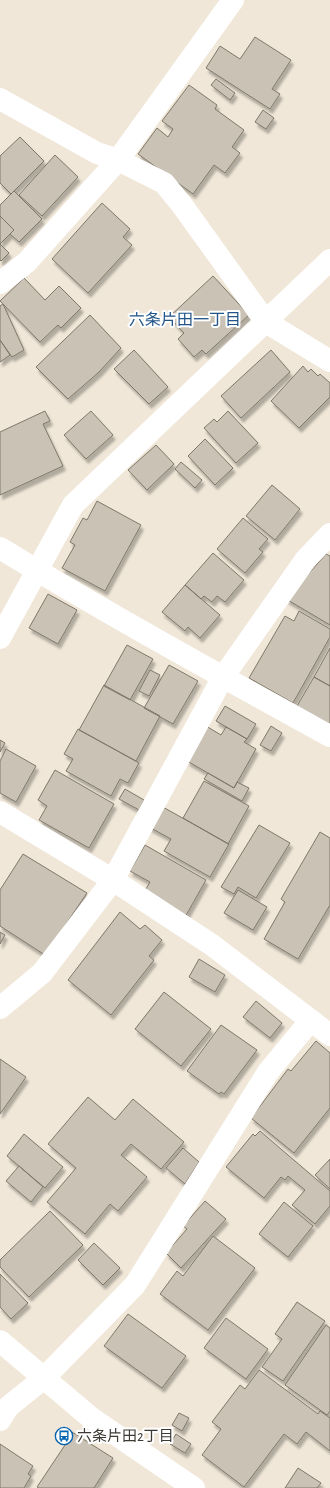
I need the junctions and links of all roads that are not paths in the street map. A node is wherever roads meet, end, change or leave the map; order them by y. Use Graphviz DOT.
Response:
graph roads {
  1 [pos="233,0"];
  2 [pos="0,99"];
  3 [pos="118,160"];
  4 [pos="330,260"];
  5 [pos="0,283"];
  6 [pos="266,322"];
  7 [pos="330,361"];
  8 [pos="330,534"];
  9 [pos="0,548"];
  10 [pos="37,571"];
  11 [pos="0,638"];
  12 [pos="223,677"];
  13 [pos="330,736"];
  14 [pos="0,812"];
  15 [pos="113,880"];
  16 [pos="0,1008"];
  17 [pos="311,1020"];
  18 [pos="330,1034"];
  19 [pos="0,1341"];
  20 [pos="44,1378"];
  21 [pos="0,1420"];
  22 [pos="194,1488"];
  1 -- 3 [label="street"];
  2 -- 3 [label="street"];
  3 -- 5 [label="street"];
  3 -- 6 [label="street"];
  4 -- 6 [label="street"];
  6 -- 7 [label="street"];
  6 -- 10 [label="street"];
  8 -- 12 [label="street"];
  9 -- 10 [label="street"];
  10 -- 11 [label="street"];
  10 -- 12 [label="street"];
  12 -- 13 [label="street"];
  12 -- 15 [label="street"];
  14 -- 15 [label="street"];
  15 -- 16 [label="street"];
  15 -- 17 [label="street"];
  17 -- 18 [label="street"];
  17 -- 20 [label="street"];
  19 -- 20 [label="street"];
  20 -- 21 [label="street"];
  20 -- 22 [label="street"];
}
